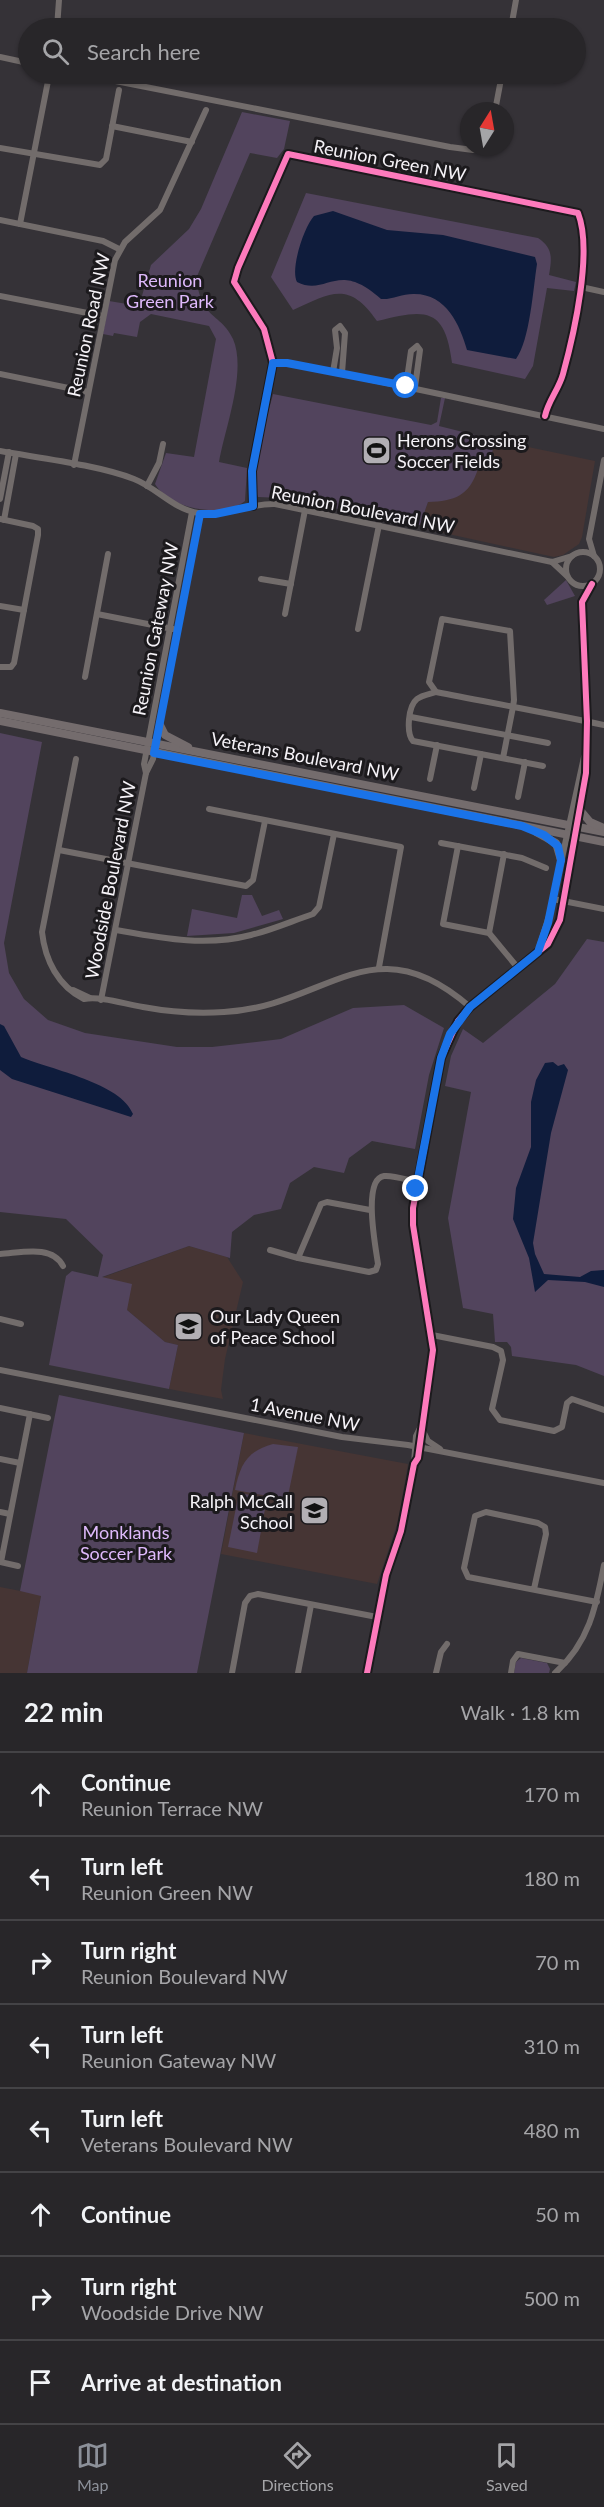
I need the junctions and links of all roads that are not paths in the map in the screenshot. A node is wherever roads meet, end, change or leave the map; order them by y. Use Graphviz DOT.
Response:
graph roads {
  1 [pos="59,0"];
  2 [pos="516,0"];
  3 [pos="58,18"];
  4 [pos="513,18"];
  5 [pos="0,57"];
  6 [pos="18,61"];
  7 [pos="47,84"];
  8 [pos="131,84"];
  9 [pos="500,84"];
  10 [pos="119,90"];
  11 [pos="497,102"];
  12 [pos="206,110"];
  13 [pos="112,126"];
  14 [pos="192,142"];
  15 [pos="0,148"];
  16 [pos="460,148"];
  17 [pos="34,155"];
  18 [pos="0,220"];
  19 [pos="20,224"];
  20 [pos="119,249"];
  21 [pos="581,287"];
  22 [pos="604,292"];
  23 [pos="0,296"];
  24 [pos="103,316"];
  25 [pos="273,363"];
  26 [pos="333,372"];
  27 [pos="342,373"];
  28 [pos="0,374"];
  29 [pos="406,386"];
  30 [pos="415,387"];
  31 [pos="88,392"];
  32 [pos="544,416"];
  33 [pos="604,429"];
  34 [pos="163,444"];
  35 [pos="0,451"];
  36 [pos="13,453"];
  37 [pos="604,460"];
  38 [pos="74,465"];
  39 [pos="147,486"];
  40 [pos="601,492"];
  41 [pos="0,499"];
  42 [pos="253,506"];
  43 [pos="305,510"];
  44 [pos="192,512"];
  45 [pos="200,514"];
  46 [pos="2,520"];
  47 [pos="379,525"];
  48 [pos="589,539"];
  49 [pos="108,554"];
  50 [pos="574,554"];
  51 [pos="595,556"];
  52 [pos="552,562"];
  53 [pos="261,579"];
  54 [pos="569,579"];
  55 [pos="291,584"];
  56 [pos="592,584"];
  57 [pos="582,602"];
  58 [pos="0,606"];
  59 [pos="24,610"];
  60 [pos="97,614"];
  61 [pos="285,614"];
  62 [pos="170,628"];
  63 [pos="358,629"];
  64 [pos="178,630"];
  65 [pos="0,667"];
  66 [pos="85,677"];
  67 [pos="436,692"];
  68 [pos="513,707"];
  69 [pos="0,713"];
  70 [pos="411,717"];
  71 [pos="0,721"];
  72 [pos="587,722"];
  73 [pos="160,725"];
  74 [pos="604,725"];
  75 [pos="507,735"];
  76 [pos="548,743"];
  77 [pos="437,745"];
  78 [pos="151,748"];
  79 [pos="585,753"];
  80 [pos="481,754"];
  81 [pos="207,755"];
  82 [pos="503,758"];
  83 [pos="76,759"];
  84 [pos="525,762"];
  85 [pos="543,766"];
  86 [pos="430,779"];
  87 [pos="474,788"];
  88 [pos="518,797"];
  89 [pos="209,809"];
  90 [pos="580,810"];
  91 [pos="265,821"];
  92 [pos="573,825"];
  93 [pos="522,826"];
  94 [pos="604,830"];
  95 [pos="334,834"];
  96 [pos="571,836"];
  97 [pos="604,842"];
  98 [pos="441,843"];
  99 [pos="458,846"];
  100 [pos="59,850"];
  101 [pos="504,855"];
  102 [pos="561,860"];
  103 [pos="129,864"];
  104 [pos="546,868"];
  105 [pos="553,899"];
  106 [pos="563,902"];
  107 [pos="604,909"];
  108 [pos="116,930"];
  109 [pos="489,933"];
  110 [pos="538,952"];
  111 [pos="379,967"];
  112 [pos="518,968"];
  113 [pos="101,1000"];
  114 [pos="470,1007"];
  115 [pos="417,1182"];
  116 [pos="370,1210"];
  117 [pos="270,1250"];
  118 [pos="0,1254"];
  119 [pos="298,1258"];
  120 [pos="63,1266"];
  121 [pos="0,1319"];
  122 [pos="21,1324"];
  123 [pos="432,1335"];
  124 [pos="0,1370"];
  125 [pos="0,1408"];
  126 [pos="604,1410"];
  127 [pos="30,1414"];
  128 [pos="48,1418"];
  129 [pos="421,1425"];
  130 [pos="417,1447"];
  131 [pos="444,1452"];
  132 [pos="0,1459"];
  133 [pos="20,1463"];
  134 [pos="604,1483"];
  135 [pos="0,1512"];
  136 [pos="10,1514"];
  137 [pos="1,1562"];
  138 [pos="604,1565"];
  139 [pos="18,1566"];
  140 [pos="534,1589"];
  141 [pos="597,1602"];
  142 [pos="311,1605"];
  143 [pos="377,1617"];
  144 [pos="447,1644"];
  145 [pos="565,1663"];
  146 [pos="232,1673"];
  147 [pos="297,1673"];
  148 [pos="367,1673"];
  149 [pos="436,1673"];
  150 [pos="511,1673"];
  151 [pos="555,1673"];
  1 -- 3 [label="street"];
  2 -- 4 [label="street"];
  5 -- 6 [label="street"];
  7 -- 17 [label="street"];
  8 -- 16 [label="street"];
  9 -- 11 [label="street"];
  10 -- 13 [label="street"];
  12 -- 14 [label="street, Reunion Road NW"];
  13 -- 14 [label="street"];
  13 -- 17 [label="street"];
  14 -- 20 [label="street, Reunion Road NW"];
  15 -- 17 [label="street"];
  17 -- 19 [label="street"];
  18 -- 19 [label="street"];
  19 -- 20 [label="street"];
  20 -- 24 [label="street, Reunion Road NW"];
  21 -- 22 [label="street"];
  21 -- 25 [label="street, Reunion Green NW"];
  21 -- 32 [label="street, Reunion Green NW"];
  23 -- 24 [label="street"];
  24 -- 31 [label="street, Reunion Road NW"];
  25 -- 26 [label="street"];
  25 -- 42 [label="street, Reunion Green NW"];
  26 -- 27 [label="street"];
  26 -- 27 [label="street"];
  27 -- 29 [label="street"];
  28 -- 31 [label="street"];
  29 -- 30 [label="street"];
  29 -- 30 [label="street"];
  30 -- 32 [label="street"];
  31 -- 38 [label="street, Reunion Road NW"];
  32 -- 33 [label="street"];
  34 -- 39 [label="street"];
  35 -- 36 [label="street, Reunion Boulevard NW"];
  36 -- 38 [label="street, Reunion Boulevard NW"];
  36 -- 41 [label="street"];
  36 -- 46 [label="street"];
  37 -- 40 [label="street"];
  38 -- 39 [label="street, Reunion Boulevard NW"];
  39 -- 44 [label="street, Reunion Boulevard NW"];
  40 -- 48 [label="street"];
  42 -- 43 [label="street, Reunion Boulevard NW"];
  42 -- 45 [label="street, Reunion Boulevard NW"];
  43 -- 47 [label="street, Reunion Boulevard NW"];
  43 -- 55 [label="street"];
  44 -- 45 [label="street, Reunion Boulevard NW"];
  44 -- 62 [label="street, Reunion Gateway NW"];
  45 -- 64 [label="street, Reunion Gateway NW"];
  46 -- 59 [label="street"];
  47 -- 52 [label="street, Reunion Boulevard NW"];
  47 -- 63 [label="street"];
  48 -- 50 [label="street"];
  48 -- 51 [label="street"];
  49 -- 60 [label="street"];
  50 -- 51 [label="street"];
  50 -- 52 [label="street, Reunion Boulevard NW"];
  50 -- 54 [label="street"];
  51 -- 56 [label="street"];
  52 -- 54 [label="street"];
  53 -- 55 [label="street"];
  54 -- 56 [label="street"];
  54 -- 57 [label="street"];
  55 -- 61 [label="street"];
  56 -- 57 [label="street"];
  57 -- 72 [label="street"];
  58 -- 59 [label="street"];
  59 -- 65 [label="street"];
  60 -- 62 [label="street"];
  60 -- 66 [label="street"];
  62 -- 64 [label="street"];
  62 -- 78 [label="street, Reunion Gateway NW"];
  64 -- 73 [label="street, Reunion Gateway NW"];
  67 -- 68 [label="street"];
  67 -- 68 [label="street"];
  67 -- 70 [label="street"];
  68 -- 72 [label="street"];
  68 -- 75 [label="street"];
  69 -- 78 [label="main road, Veterans Boulevard NW"];
  70 -- 75 [label="street"];
  70 -- 77 [label="street"];
  71 -- 78 [label="main road, Veterans Boulevard NW"];
  72 -- 74 [label="street"];
  72 -- 79 [label="street"];
  73 -- 78 [label="street, Reunion Gateway NW"];
  73 -- 81 [label="main road"];
  75 -- 76 [label="street"];
  75 -- 82 [label="street"];
  77 -- 80 [label="street"];
  77 -- 86 [label="street"];
  78 -- 81 [label="main road, Veterans Boulevard NW"];
  78 -- 93 [label="main road, Veterans Boulevard NW"];
  78 -- 103 [label="street, Woodside Boulevard NW"];
  79 -- 90 [label="street"];
  79 -- 92 [label="street"];
  80 -- 82 [label="street"];
  80 -- 87 [label="street"];
  81 -- 92 [label="main road, Veterans Boulevard NW"];
  82 -- 84 [label="street"];
  83 -- 100 [label="street"];
  84 -- 85 [label="street"];
  84 -- 88 [label="street"];
  89 -- 91 [label="street"];
  90 -- 92 [label="street"];
  90 -- 94 [label="main road"];
  91 -- 95 [label="street"];
  91 -- 103 [label="street"];
  92 -- 94 [label="main road, Veterans Boulevard NW"];
  92 -- 96 [label="street"];
  93 -- 96 [label="main road, Veterans Boulevard NW"];
  93 -- 102 [label="main road"];
  95 -- 108 [label="street"];
  95 -- 111 [label="street"];
  96 -- 97 [label="main road, Veterans Boulevard NW"];
  96 -- 102 [label="street"];
  96 -- 106 [label="street"];
  98 -- 99 [label="street"];
  99 -- 101 [label="street"];
  99 -- 109 [label="street"];
  100 -- 103 [label="street"];
  100 -- 113 [label="street"];
  101 -- 104 [label="street"];
  101 -- 109 [label="street"];
  102 -- 105 [label="street"];
  103 -- 108 [label="street, Woodside Boulevard NW"];
  105 -- 106 [label="street"];
  105 -- 110 [label="street"];
  106 -- 107 [label="street"];
  106 -- 110 [label="street"];
  108 -- 113 [label="street, Woodside Boulevard NW"];
  109 -- 112 [label="street"];
  110 -- 112 [label="street"];
  111 -- 113 [label="street, Woodside Boulevard NW"];
  111 -- 114 [label="street, Woodside Boulevard NW"];
  112 -- 114 [label="street"];
  114 -- 115 [label="street"];
  115 -- 116 [label="street"];
  115 -- 123 [label="street"];
  116 -- 119 [label="street"];
  116 -- 119 [label="street"];
  117 -- 119 [label="street"];
  118 -- 120 [label="street"];
  121 -- 122 [label="street"];
  123 -- 126 [label="street"];
  123 -- 129 [label="street"];
  124 -- 130 [label="street, 1 Avenue NW"];
  125 -- 127 [label="street"];
  127 -- 128 [label="street"];
  127 -- 133 [label="street"];
  129 -- 130 [label="street"];
  129 -- 131 [label="street"];
  130 -- 131 [label="street, 1 Avenue NW"];
  130 -- 143 [label="street"];
  131 -- 134 [label="street, 1 Avenue NW"];
  132 -- 133 [label="street"];
  133 -- 136 [label="street"];
  135 -- 136 [label="street"];
  136 -- 137 [label="street"];
  137 -- 139 [label="street"];
  138 -- 141 [label="street"];
  140 -- 140 [label="street"];
  140 -- 141 [label="street"];
  141 -- 145 [label="street"];
  142 -- 143 [label="street"];
  142 -- 146 [label="street"];
  142 -- 147 [label="street"];
  143 -- 148 [label="street"];
  144 -- 149 [label="street"];
  145 -- 150 [label="street"];
  145 -- 151 [label="street"];
}
